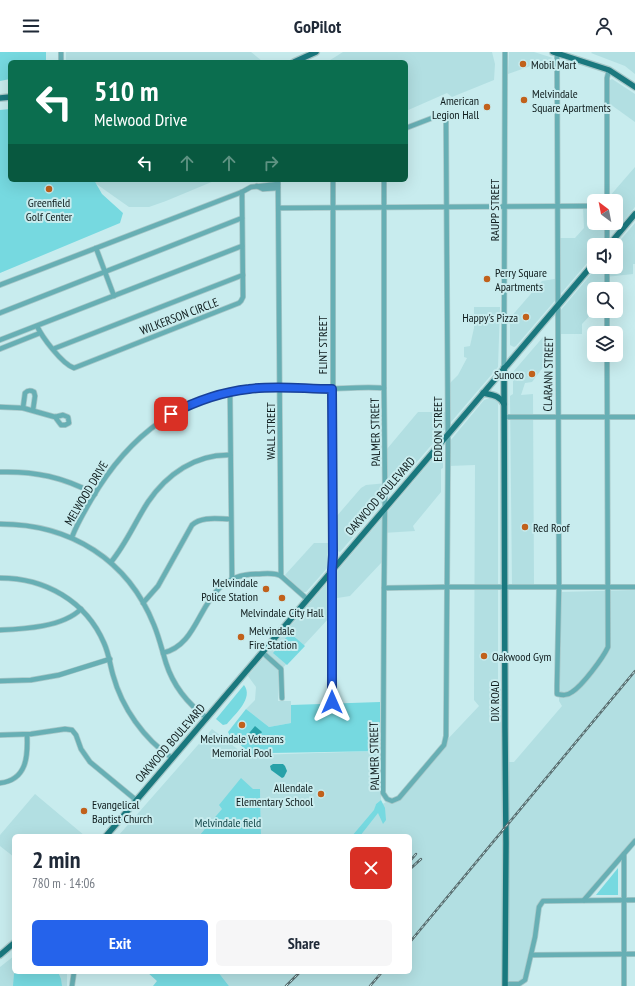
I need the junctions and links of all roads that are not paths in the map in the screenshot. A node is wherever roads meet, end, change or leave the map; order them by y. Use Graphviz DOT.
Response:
graph roads {
  1 [pos="316,52"];
  2 [pos="505,52"];
  3 [pos="555,53"];
  4 [pos="298,60"];
  5 [pos="609,70"];
  6 [pos="635,87"];
  7 [pos="408,127"];
  8 [pos="332,182"];
  9 [pos="384,182"];
  10 [pos="278,184"];
  11 [pos="242,192"];
  12 [pos="607,194"];
  13 [pos="504,206"];
  14 [pos="557,206"];
  15 [pos="587,206"];
  16 [pos="446,207"];
  17 [pos="279,208"];
  18 [pos="332,208"];
  19 [pos="384,208"];
  20 [pos="635,214"];
  21 [pos="242,218"];
  22 [pos="614,238"];
  23 [pos="242,246"];
  24 [pos="96,248"];
  25 [pos="587,271"];
  26 [pos="105,272"];
  27 [pos="243,275"];
  28 [pos="0,285"];
  29 [pos="114,296"];
  30 [pos="558,305"];
  31 [pos="0,313"];
  32 [pos="37,326"];
  33 [pos="40,333"];
  34 [pos="0,340"];
  35 [pos="53,348"];
  36 [pos="0,349"];
  37 [pos="607,362"];
  38 [pos="504,368"];
  39 [pos="280,388"];
  40 [pos="384,388"];
  41 [pos="332,389"];
  42 [pos="230,392"];
  43 [pos="483,393"];
  44 [pos="505,406"];
  45 [pos="0,407"];
  46 [pos="23,408"];
  47 [pos="33,410"];
  48 [pos="55,417"];
  49 [pos="504,417"];
  50 [pos="558,417"];
  51 [pos="607,417"];
  52 [pos="635,417"];
  53 [pos="447,435"];
  54 [pos="230,456"];
  55 [pos="0,472"];
  56 [pos="95,494"];
  57 [pos="384,508"];
  58 [pos="230,519"];
  59 [pos="0,524"];
  60 [pos="72,537"];
  61 [pos="111,562"];
  62 [pos="332,570"];
  63 [pos="281,576"];
  64 [pos="0,578"];
  65 [pos="232,579"];
  66 [pos="446,587"];
  67 [pos="559,587"];
  68 [pos="608,587"];
  69 [pos="635,587"];
  70 [pos="384,588"];
  71 [pos="505,588"];
  72 [pos="307,599"];
  73 [pos="143,602"];
  74 [pos="81,609"];
  75 [pos="0,630"];
  76 [pos="262,652"];
  77 [pos="163,653"];
  78 [pos="110,659"];
  79 [pos="0,681"];
  80 [pos="282,698"];
  81 [pos="332,702"];
  82 [pos="207,718"];
  83 [pos="0,735"];
  84 [pos="27,735"];
  85 [pos="172,758"];
  86 [pos="0,783"];
  87 [pos="136,800"];
  88 [pos="390,800"];
  89 [pos="108,834"];
  90 [pos="635,841"];
  91 [pos="629,848"];
  92 [pos="635,848"];
  93 [pos="624,854"];
  94 [pos="584,900"];
  95 [pos="624,900"];
  96 [pos="635,900"];
  97 [pos="12,945"];
  98 [pos="635,954"];
  99 [pos="0,955"];
  100 [pos="531,955"];
  101 [pos="624,955"];
  102 [pos="74,974"];
  103 [pos="505,985"];
  104 [pos="72,986"];
  105 [pos="624,986"];
  1 -- 4 [label="main road"];
  2 -- 13 [label="street, RAUPP STREET"];
  3 -- 5 [label="main road"];
  3 -- 14 [label="street, CLARANN STREET"];
  5 -- 6 [label="main road"];
  5 -- 12 [label="street"];
  7 -- 16 [label="street, EDDON STREET"];
  8 -- 18 [label="street, FLINT STREET"];
  9 -- 19 [label="street, PALMER STREET"];
  10 -- 11 [label="street"];
  10 -- 17 [label="street, WALL STREET"];
  11 -- 21 [label="street, WILKERSON CIRCLE"];
  11 -- 24 [label="street"];
  13 -- 14 [label="street"];
  13 -- 16 [label="street"];
  13 -- 38 [label="street, RAUPP STREET"];
  14 -- 15 [label="street"];
  14 -- 30 [label="street, CLARANN STREET"];
  16 -- 19 [label="street"];
  16 -- 53 [label="street, EDDON STREET"];
  17 -- 18 [label="street"];
  17 -- 39 [label="street, WALL STREET"];
  18 -- 19 [label="street"];
  18 -- 41 [label="street, FLINT STREET"];
  19 -- 40 [label="street, PALMER STREET"];
  20 -- 22 [label="main road"];
  21 -- 23 [label="street, WILKERSON CIRCLE"];
  21 -- 26 [label="street"];
  23 -- 27 [label="street, WILKERSON CIRCLE"];
  23 -- 29 [label="street"];
  24 -- 26 [label="street"];
  24 -- 28 [label="street"];
  25 -- 30 [label="main road, OAKWOOD BOULEVARD"];
  26 -- 29 [label="street"];
  26 -- 31 [label="street"];
  27 -- 35 [label="street"];
  27 -- 35 [label="street, WILKERSON CIRCLE"];
  29 -- 32 [label="street"];
  30 -- 38 [label="main road, OAKWOOD BOULEVARD"];
  30 -- 50 [label="street, CLARANN STREET"];
  32 -- 33 [label="street, WILKERSON CIRCLE"];
  32 -- 34 [label="street"];
  33 -- 35 [label="street, WILKERSON CIRCLE"];
  33 -- 36 [label="street"];
  37 -- 51 [label="street"];
  38 -- 43 [label="main road, OAKWOOD BOULEVARD"];
  38 -- 44 [label="main road, DIX ROAD"];
  39 -- 41 [label="street, MELWOOD DRIVE"];
  39 -- 42 [label="street, MELWOOD DRIVE"];
  39 -- 63 [label="street, WALL STREET"];
  40 -- 41 [label="street, MELWOOD DRIVE"];
  40 -- 57 [label="street, PALMER STREET"];
  41 -- 62 [label="street, FLINT STREET"];
  42 -- 54 [label="street"];
  42 -- 56 [label="street, MELWOOD DRIVE"];
  43 -- 44 [label="main road"];
  43 -- 53 [label="main road, OAKWOOD BOULEVARD"];
  44 -- 49 [label="main road, DIX ROAD"];
  45 -- 46 [label="street"];
  46 -- 47 [label="street"];
  46 -- 47 [label="street"];
  47 -- 48 [label="street"];
  49 -- 50 [label="street"];
  49 -- 71 [label="main road, DIX ROAD"];
  50 -- 51 [label="street"];
  50 -- 67 [label="street, CLARANN STREET"];
  51 -- 52 [label="street"];
  51 -- 68 [label="street"];
  53 -- 57 [label="main road, OAKWOOD BOULEVARD"];
  53 -- 66 [label="street, EDDON STREET"];
  54 -- 58 [label="street"];
  54 -- 61 [label="street"];
  55 -- 56 [label="street"];
  56 -- 60 [label="street, MELWOOD DRIVE"];
  57 -- 62 [label="main road, OAKWOOD BOULEVARD"];
  57 -- 70 [label="street, PALMER STREET"];
  58 -- 65 [label="street"];
  58 -- 73 [label="street"];
  59 -- 60 [label="street"];
  60 -- 61 [label="street"];
  61 -- 73 [label="street"];
  62 -- 72 [label="main road, OAKWOOD BOULEVARD"];
  62 -- 81 [label="street, FLINT STREET"];
  63 -- 65 [label="street"];
  63 -- 72 [label="street"];
  64 -- 74 [label="street"];
  65 -- 77 [label="street"];
  66 -- 70 [label="street"];
  66 -- 71 [label="street"];
  66 -- 88 [label="street, EDDON STREET"];
  67 -- 68 [label="street"];
  67 -- 68 [label="street, CLARANN STREET"];
  67 -- 71 [label="street"];
  68 -- 69 [label="street"];
  70 -- 88 [label="street, PALMER STREET"];
  71 -- 103 [label="main road, DIX ROAD"];
  72 -- 76 [label="main road, OAKWOOD BOULEVARD"];
  73 -- 77 [label="street"];
  74 -- 75 [label="street"];
  74 -- 78 [label="street"];
  76 -- 80 [label="street"];
  76 -- 82 [label="main road, OAKWOOD BOULEVARD"];
  77 -- 82 [label="street"];
  78 -- 79 [label="street"];
  78 -- 85 [label="street"];
  82 -- 85 [label="main road, OAKWOOD BOULEVARD"];
  83 -- 84 [label="street"];
  84 -- 86 [label="street"];
  84 -- 87 [label="street"];
  85 -- 87 [label="main road, OAKWOOD BOULEVARD"];
  87 -- 89 [label="main road, OAKWOOD BOULEVARD"];
  90 -- 91 [label="street"];
  91 -- 92 [label="street"];
  91 -- 93 [label="street"];
  93 -- 94 [label="street"];
  93 -- 95 [label="street"];
  94 -- 95 [label="street"];
  94 -- 100 [label="street"];
  95 -- 96 [label="street"];
  95 -- 101 [label="street"];
  97 -- 99 [label="main road"];
  98 -- 101 [label="street"];
  100 -- 101 [label="street"];
  100 -- 103 [label="street"];
  101 -- 105 [label="street"];
  102 -- 104 [label="street"];
}
